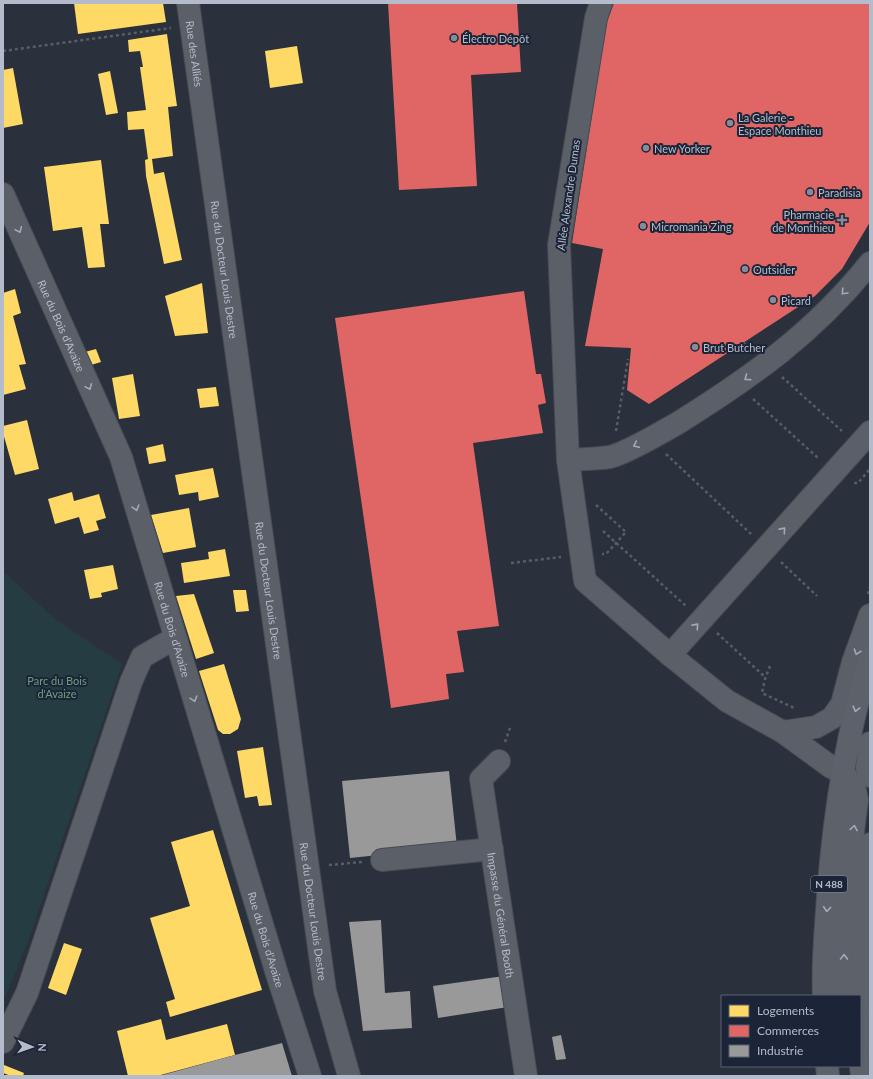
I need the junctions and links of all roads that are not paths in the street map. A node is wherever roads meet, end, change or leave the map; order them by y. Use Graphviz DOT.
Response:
graph roads {
  1 [pos="188,3"];
  2 [pos="602,3"];
  3 [pos="202,103"];
  4 [pos="3,194"];
  5 [pos="870,263"];
  6 [pos="864,439"];
  7 [pos="568,460"];
  8 [pos="870,615"];
  9 [pos="175,638"];
  10 [pos="670,655"];
  11 [pos="870,658"];
  12 [pos="783,732"];
  13 [pos="870,743"];
  14 [pos="499,761"];
  15 [pos="843,773"];
  16 [pos="870,776"];
  17 [pos="870,783"];
  18 [pos="870,844"];
  19 [pos="492,849"];
  20 [pos="382,860"];
  21 [pos="824,995"];
  22 [pos="844,995"];
  23 [pos="861,997"];
  24 [pos="870,1021"];
  25 [pos="3,1042"];
  26 [pos="861,1049"];
  27 [pos="310,1076"];
  28 [pos="349,1076"];
  29 [pos="526,1076"];
  1 -- 3 [label="street, Rue des Alliés"];
  2 -- 7 [label="street, Allée Alexandre Dumas"];
  3 -- 28 [label="street, Rue du Docteur Louis Destre"];
  4 -- 9 [label="street, Rue du Bois d'Avaize, one-way"];
  5 -- 7 [label="street, one-way"];
  10 -- 6 [label="street, one-way"];
  7 -- 10 [label="street, Allée Alexandre Dumas"];
  8 -- 12 [label="street, one-way"];
  9 -- 25 [label="street"];
  9 -- 27 [label="street, Rue du Bois d'Avaize, one-way"];
  10 -- 12 [label="street, Allée Alexandre Dumas"];
  11 -- 15 [label="main road, N 488, one-way"];
  12 -- 15 [label="street, Allée Alexandre Dumas"];
  13 -- 16 [label="main road"];
  14 -- 19 [label="street, Impasse du Général Booth"];
  15 -- 17 [label="main road"];
  15 -- 21 [label="main road, N 488, one-way"];
  22 -- 15 [label="main road, one-way"];
  18 -- 23 [label="main road"];
  19 -- 20 [label="street"];
  19 -- 29 [label="street, Impasse du Général Booth"];
  24 -- 26 [label="main road"];
}
